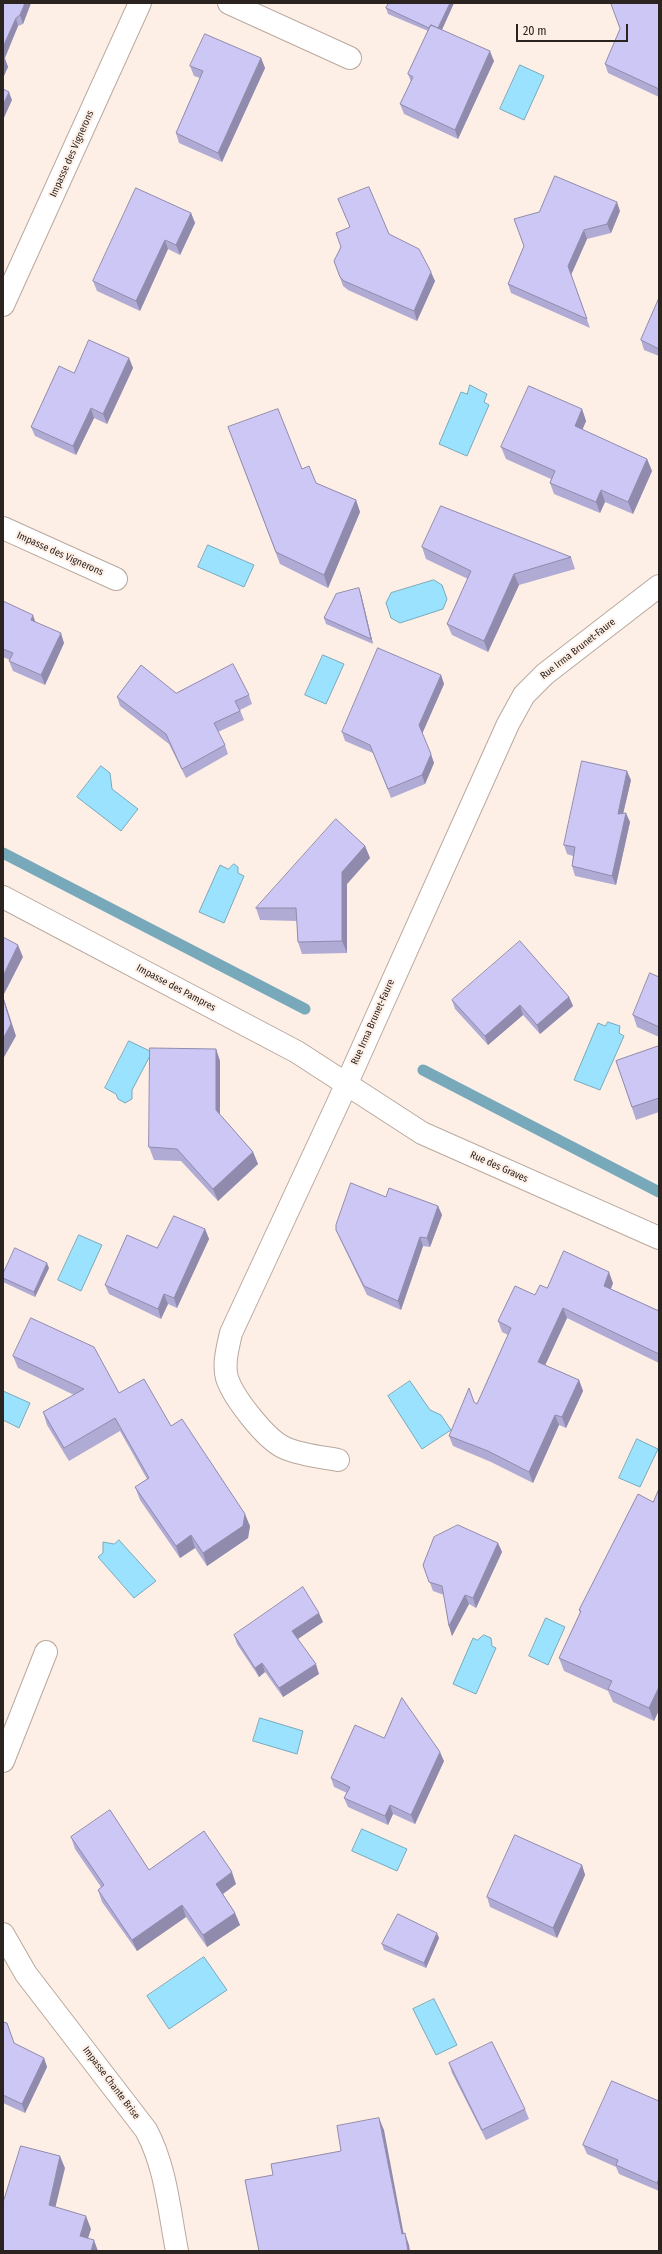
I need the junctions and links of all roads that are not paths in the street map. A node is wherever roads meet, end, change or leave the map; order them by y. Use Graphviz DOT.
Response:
graph roads {
  1 [pos="140,3"];
  2 [pos="230,3"];
  3 [pos="350,58"];
  4 [pos="3,305"];
  5 [pos="3,528"];
  6 [pos="116,579"];
  7 [pos="659,586"];
  8 [pos="3,897"];
  9 [pos="346,1083"];
  10 [pos="659,1238"];
  11 [pos="338,1460"];
  12 [pos="46,1652"];
  13 [pos="3,1761"];
  14 [pos="3,1934"];
  15 [pos="177,2251"];
  1 -- 4 [label="street, Impasse des Vignerons"];
  2 -- 3 [label="street"];
  5 -- 6 [label="street, Impasse des Vignerons"];
  7 -- 9 [label="street, Rue Irma Brunet-Faure"];
  8 -- 9 [label="street, Impasse des Pampres"];
  9 -- 10 [label="street, Rue des Graves"];
  9 -- 11 [label="street, Rue Irma Brunet-Faure"];
  12 -- 13 [label="street"];
  14 -- 15 [label="street, Impasse Chante Brise"];
}
